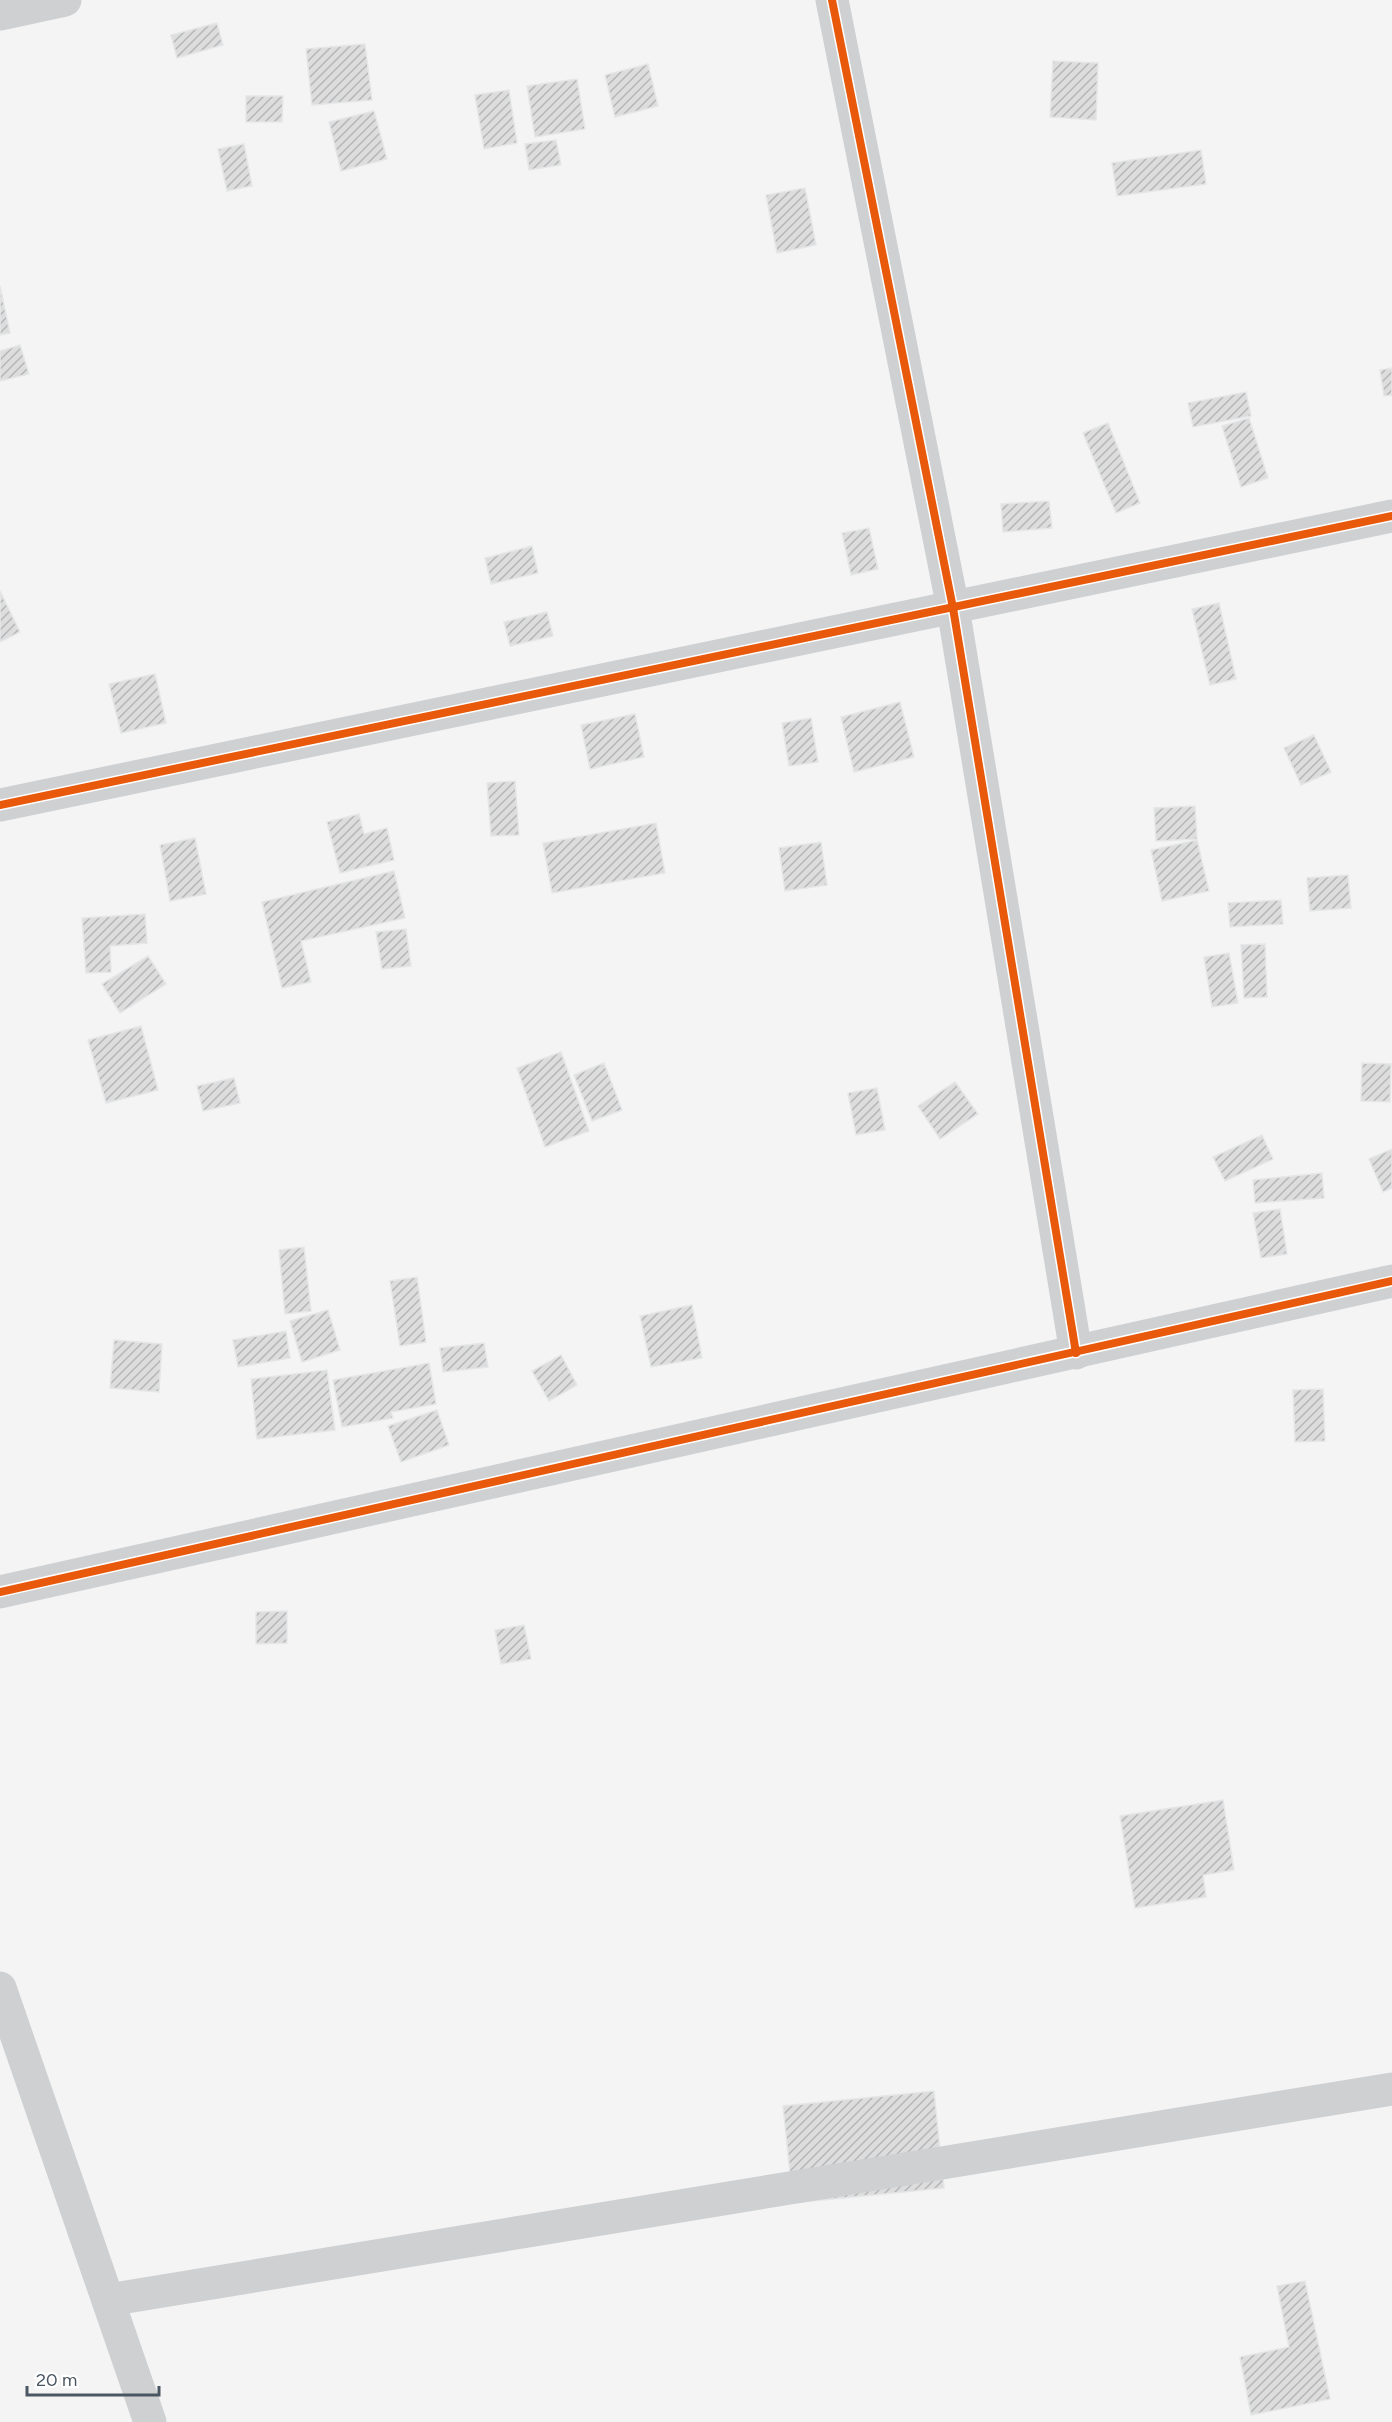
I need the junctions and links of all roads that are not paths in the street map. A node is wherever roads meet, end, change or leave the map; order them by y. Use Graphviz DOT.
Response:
graph roads {
  1 [pos="65,0"];
  2 [pos="832,0"];
  3 [pos="0,14"];
  4 [pos="1392,516"];
  5 [pos="953,608"];
  6 [pos="0,805"];
  7 [pos="1392,1281"];
  8 [pos="1076,1353"];
  9 [pos="0,1592"];
  10 [pos="0,1988"];
  11 [pos="1392,2089"];
  12 [pos="108,2300"];
  13 [pos="150,2422"];
  1 -- 3 [label="street"];
  2 -- 5 [label="street"];
  4 -- 5 [label="street"];
  5 -- 6 [label="street"];
  5 -- 8 [label="street"];
  7 -- 8 [label="street"];
  8 -- 9 [label="street"];
  10 -- 12 [label="street"];
  11 -- 12 [label="street"];
  12 -- 13 [label="street"];
}
